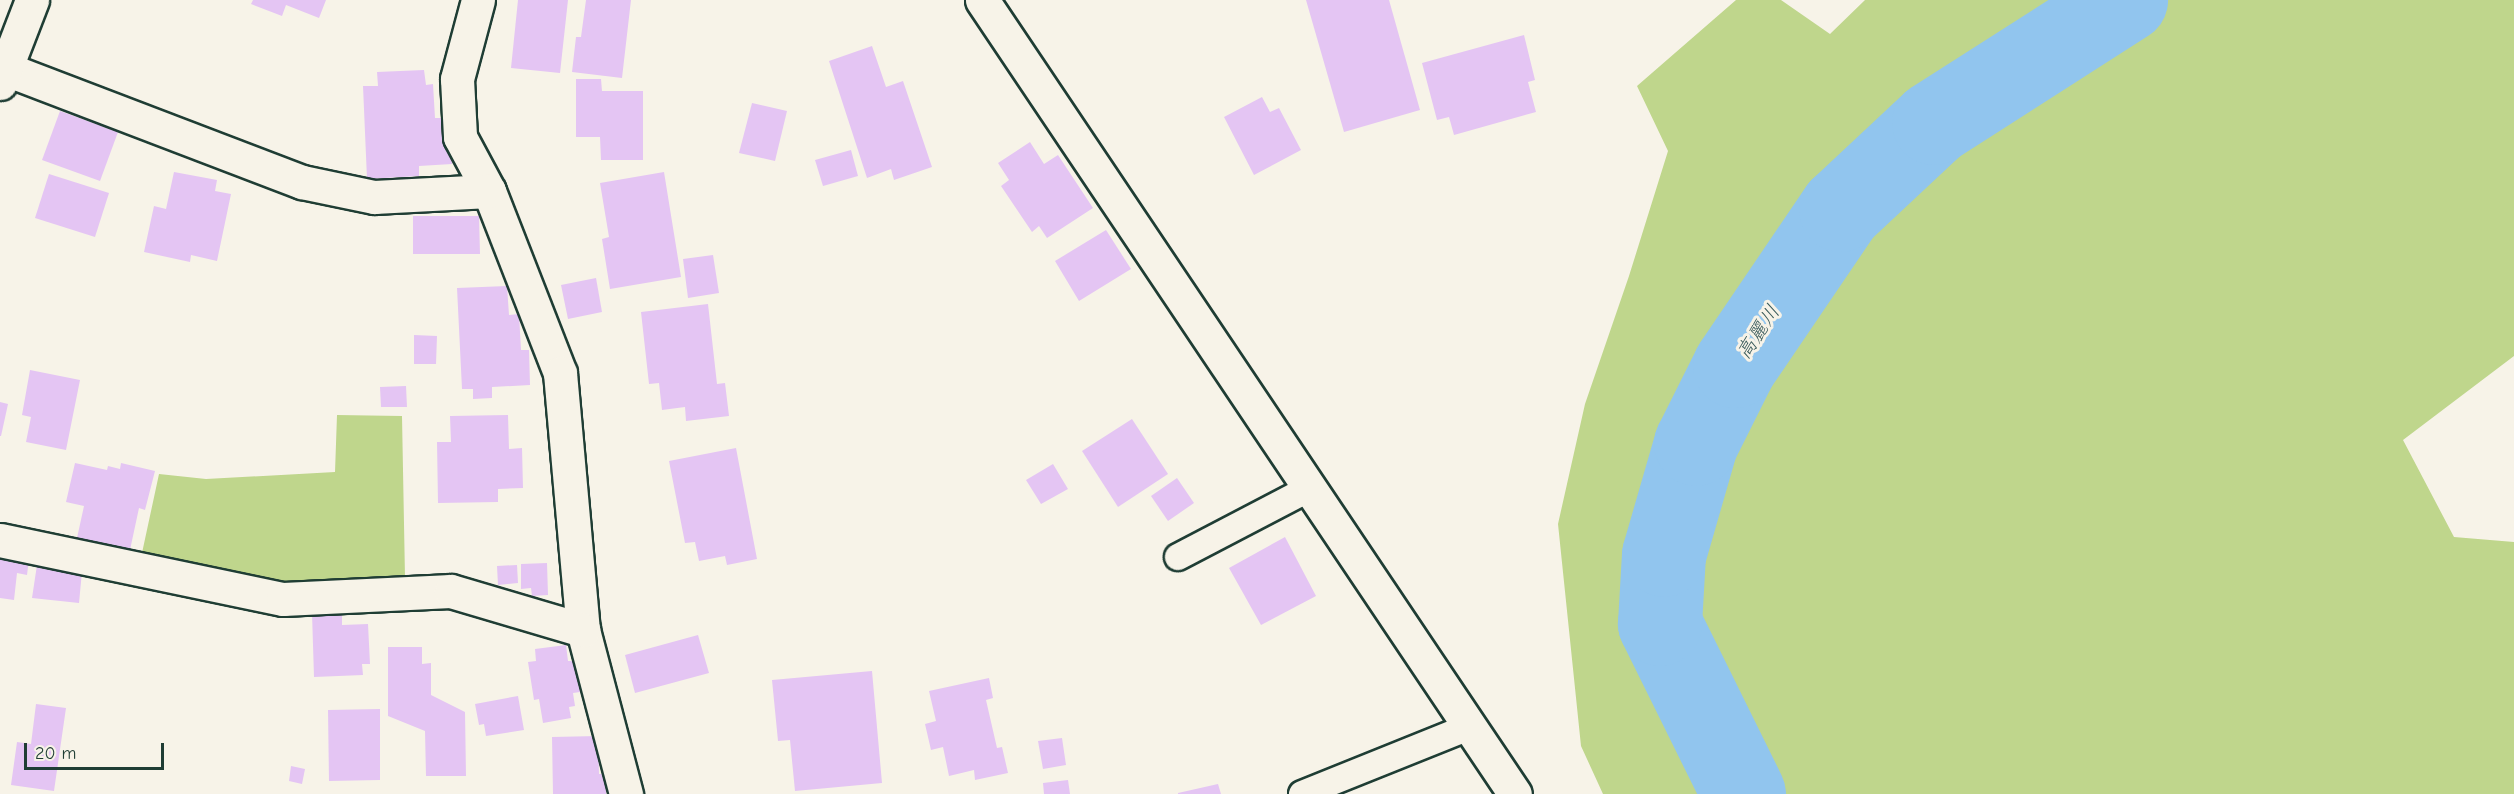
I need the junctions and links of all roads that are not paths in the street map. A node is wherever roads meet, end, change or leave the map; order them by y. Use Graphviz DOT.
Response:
graph roads {
  1 [pos="32,0"];
  2 [pos="478,0"];
  3 [pos="982,0"];
  4 [pos="9,37"];
  5 [pos="3,76"];
  6 [pos="489,191"];
  7 [pos="1310,488"];
  8 [pos="0,540"];
  9 [pos="1178,557"];
  10 [pos="583,630"];
  11 [pos="1471,726"];
  12 [pos="626,794"];
  13 [pos="1302,794"];
  14 [pos="1515,794"];
  1 -- 4 [label="street"];
  2 -- 6 [label="street"];
  3 -- 7 [label="street"];
  4 -- 5 [label="street"];
  5 -- 6 [label="street"];
  6 -- 10 [label="street"];
  7 -- 9 [label="lane"];
  7 -- 11 [label="street"];
  8 -- 10 [label="street"];
  10 -- 12 [label="street"];
  11 -- 13 [label="lane"];
  11 -- 14 [label="street"];
}
